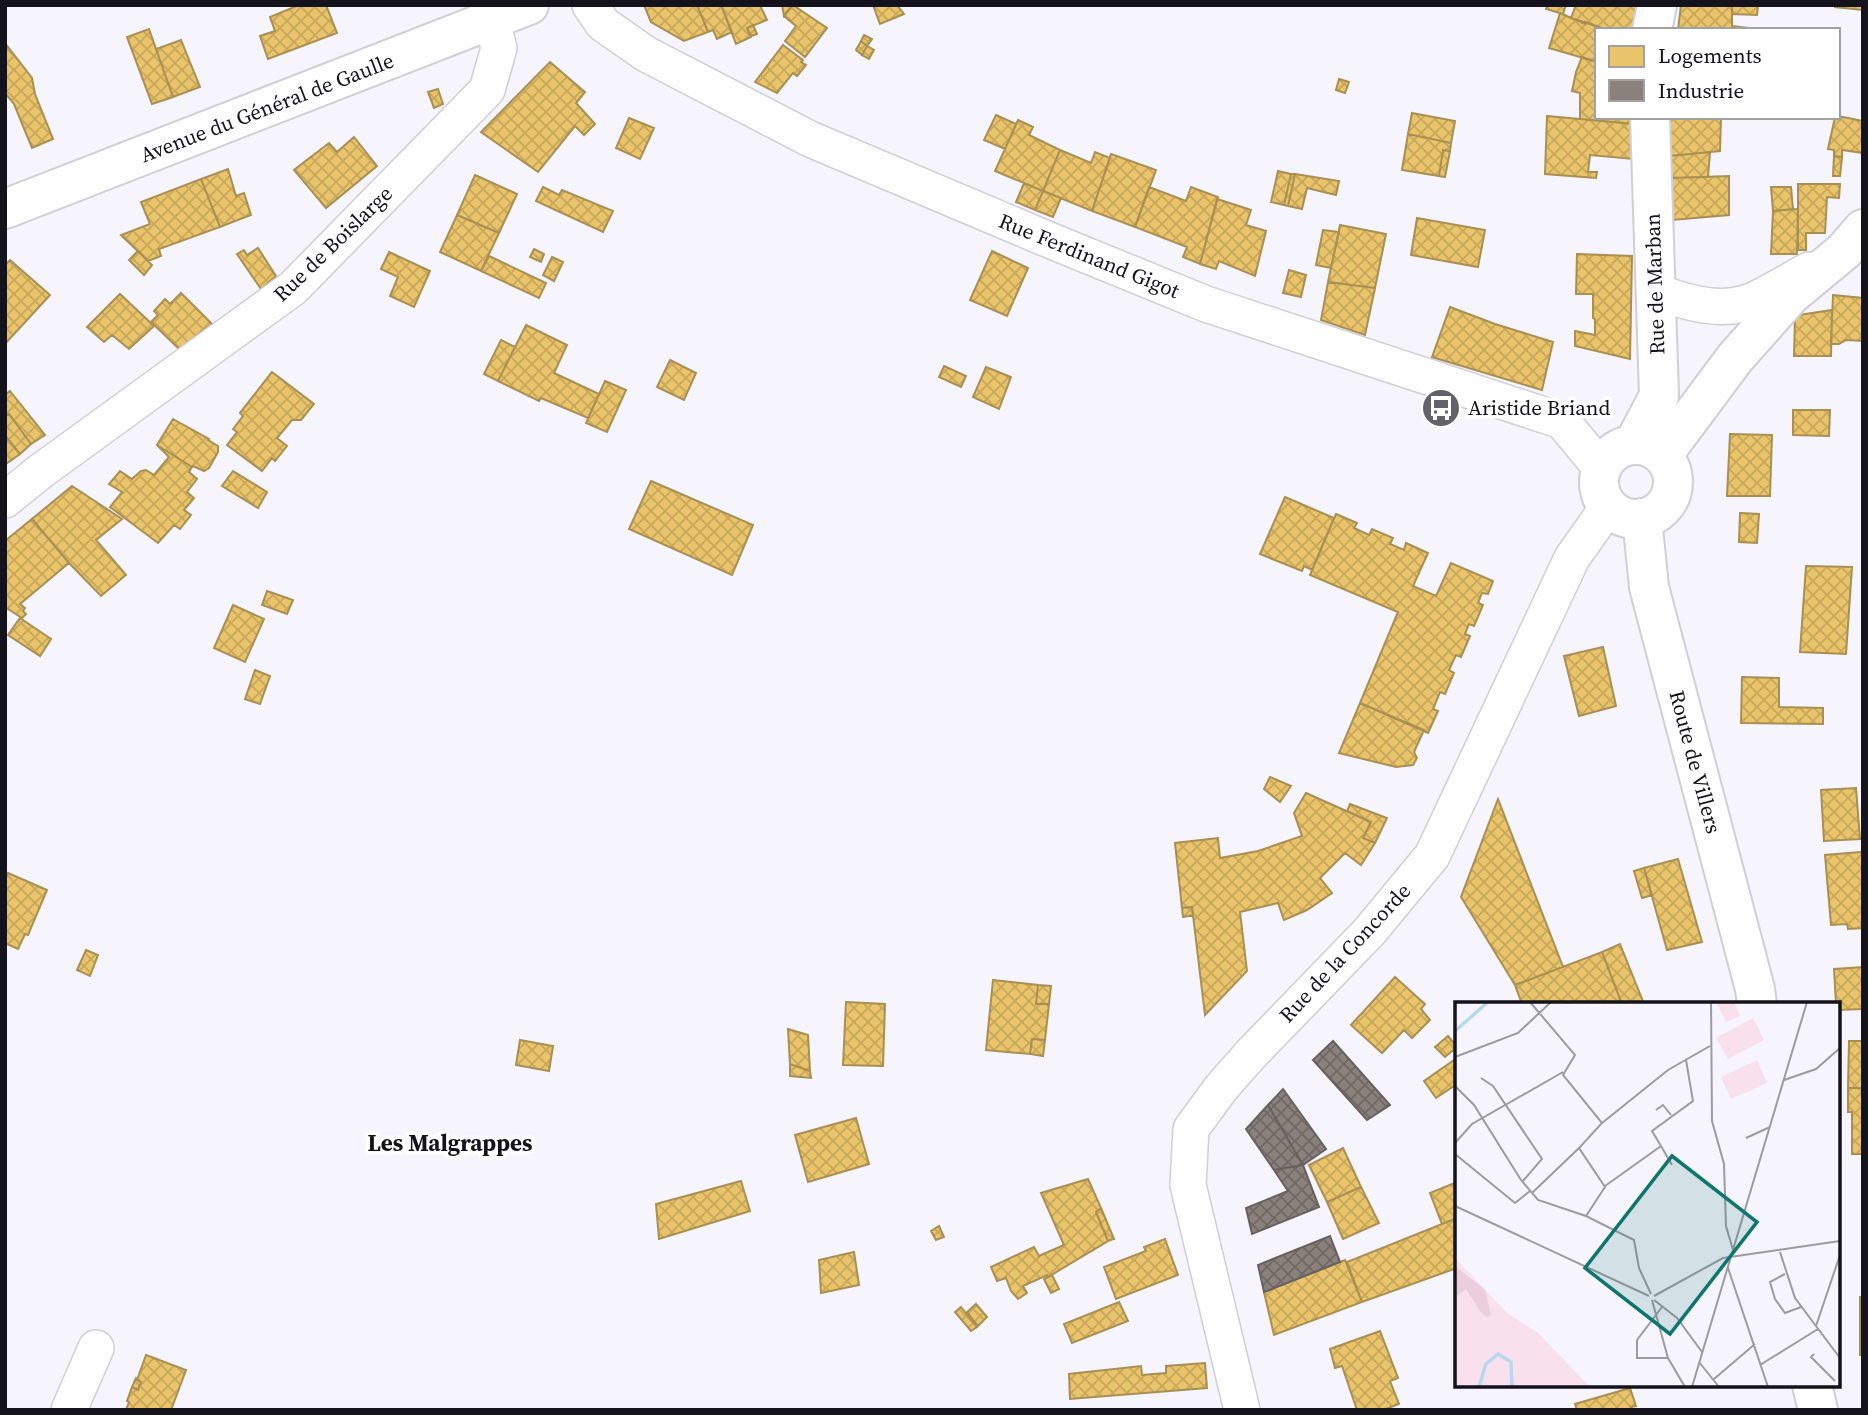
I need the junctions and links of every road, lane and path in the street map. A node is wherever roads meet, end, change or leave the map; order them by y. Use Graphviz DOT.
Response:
graph roads {
  1 [pos="529,5"];
  2 [pos="590,5"];
  3 [pos="1657,5"];
  4 [pos="492,21"];
  5 [pos="1652,28"];
  6 [pos="1650,119"];
  7 [pos="5,209"];
  8 [pos="1857,245"];
  9 [pos="1656,291"];
  10 [pos="1648,451"];
  11 [pos="1601,468"];
  12 [pos="5,500"];
  13 [pos="1625,512"];
  14 [pos="1757,1002"];
  15 [pos="96,1348"];
  16 [pos="1812,1387"];
  17 [pos="69,1410"];
  18 [pos="1242,1410"];
  19 [pos="1818,1410"];
  1 -- 4 [label="main road, Avenue du Général de Gaulle"];
  2 -- 11 [label="street, Rue Ferdinand Gigot"];
  3 -- 5 [label="main road"];
  4 -- 7 [label="main road, Avenue du Général de Gaulle"];
  4 -- 12 [label="street, Rue de Boislarge"];
  6 -- 9 [label="main road, Rue de Marban"];
  8 -- 9 [label="street"];
  8 -- 10 [label="main road"];
  9 -- 10 [label="main road, Rue de Marban"];
  10 -- 11 [label="main road"];
  10 -- 13 [label="main road"];
  11 -- 13 [label="main road"];
  13 -- 14 [label="main road, Route de Villers"];
  13 -- 18 [label="street, Rue de la Concorde"];
  15 -- 17 [label="street"];
  16 -- 19 [label="main road"];
}
